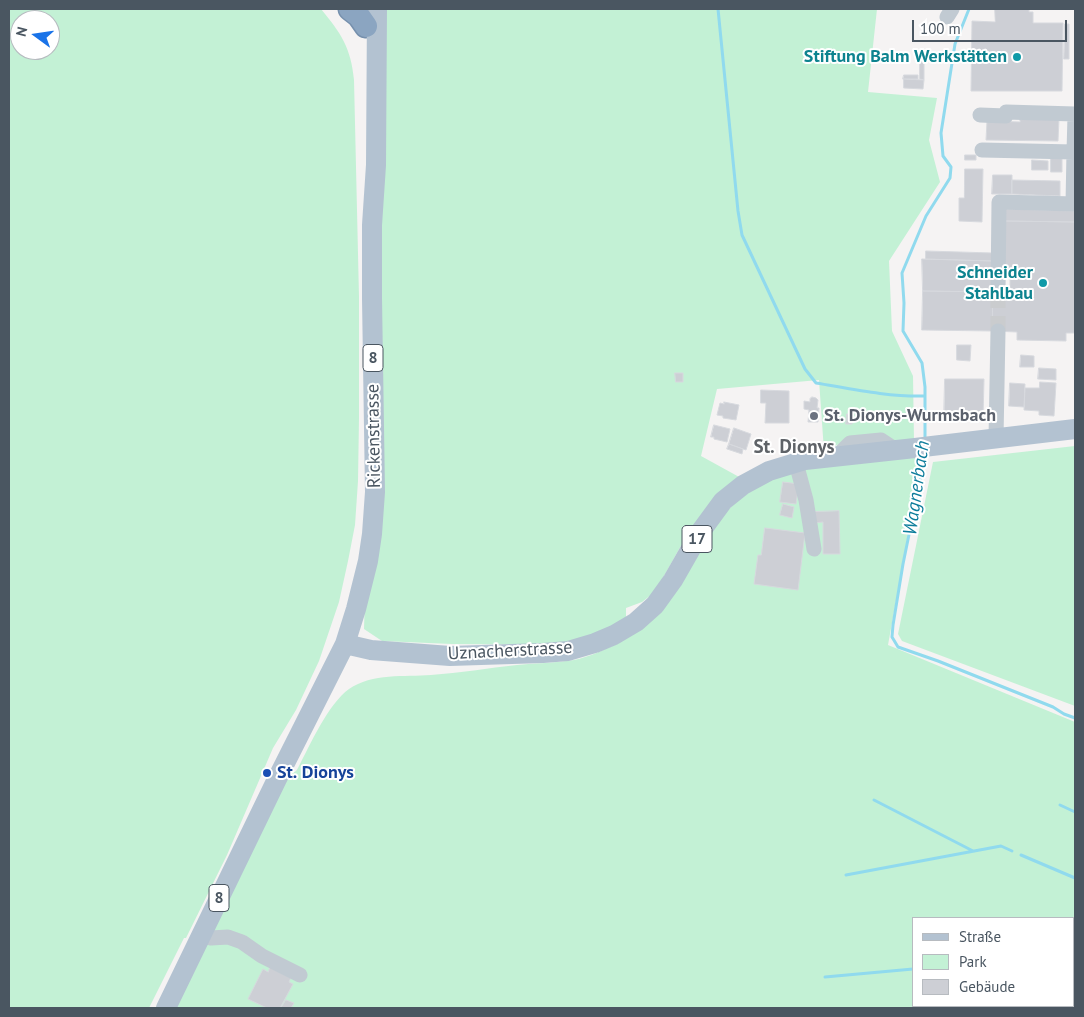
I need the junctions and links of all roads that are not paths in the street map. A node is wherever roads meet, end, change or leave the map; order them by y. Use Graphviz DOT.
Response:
graph roads {
  1 [pos="350,9"];
  2 [pos="369,15"];
  3 [pos="980,115"];
  4 [pos="1075,115"];
  5 [pos="982,150"];
  6 [pos="1074,152"];
  7 [pos="1074,204"];
  8 [pos="998,292"];
  9 [pos="998,331"];
  10 [pos="1075,429"];
  11 [pos="996,438"];
  12 [pos="796,463"];
  13 [pos="814,549"];
  14 [pos="345,644"];
  15 [pos="201,935"];
  16 [pos="300,975"];
  17 [pos="166,1008"];
  1 -- 2 [label="highway"];
  2 -- 14 [label="main road, Rickenstrasse / 8"];
  3 -- 4 [label="street"];
  4 -- 6 [label="street"];
  5 -- 6 [label="street"];
  6 -- 7 [label="street"];
  7 -- 8 [label="street"];
  9 -- 11 [label="street"];
  10 -- 11 [label="main road, Uznacherstrasse / 17"];
  11 -- 12 [label="main road, Uznacherstrasse / 17"];
  12 -- 13 [label="street"];
  12 -- 14 [label="main road, Uznacherstrasse / 17"];
  14 -- 15 [label="main road, 8"];
  15 -- 16 [label="street"];
  15 -- 17 [label="main road, 8"];
}
